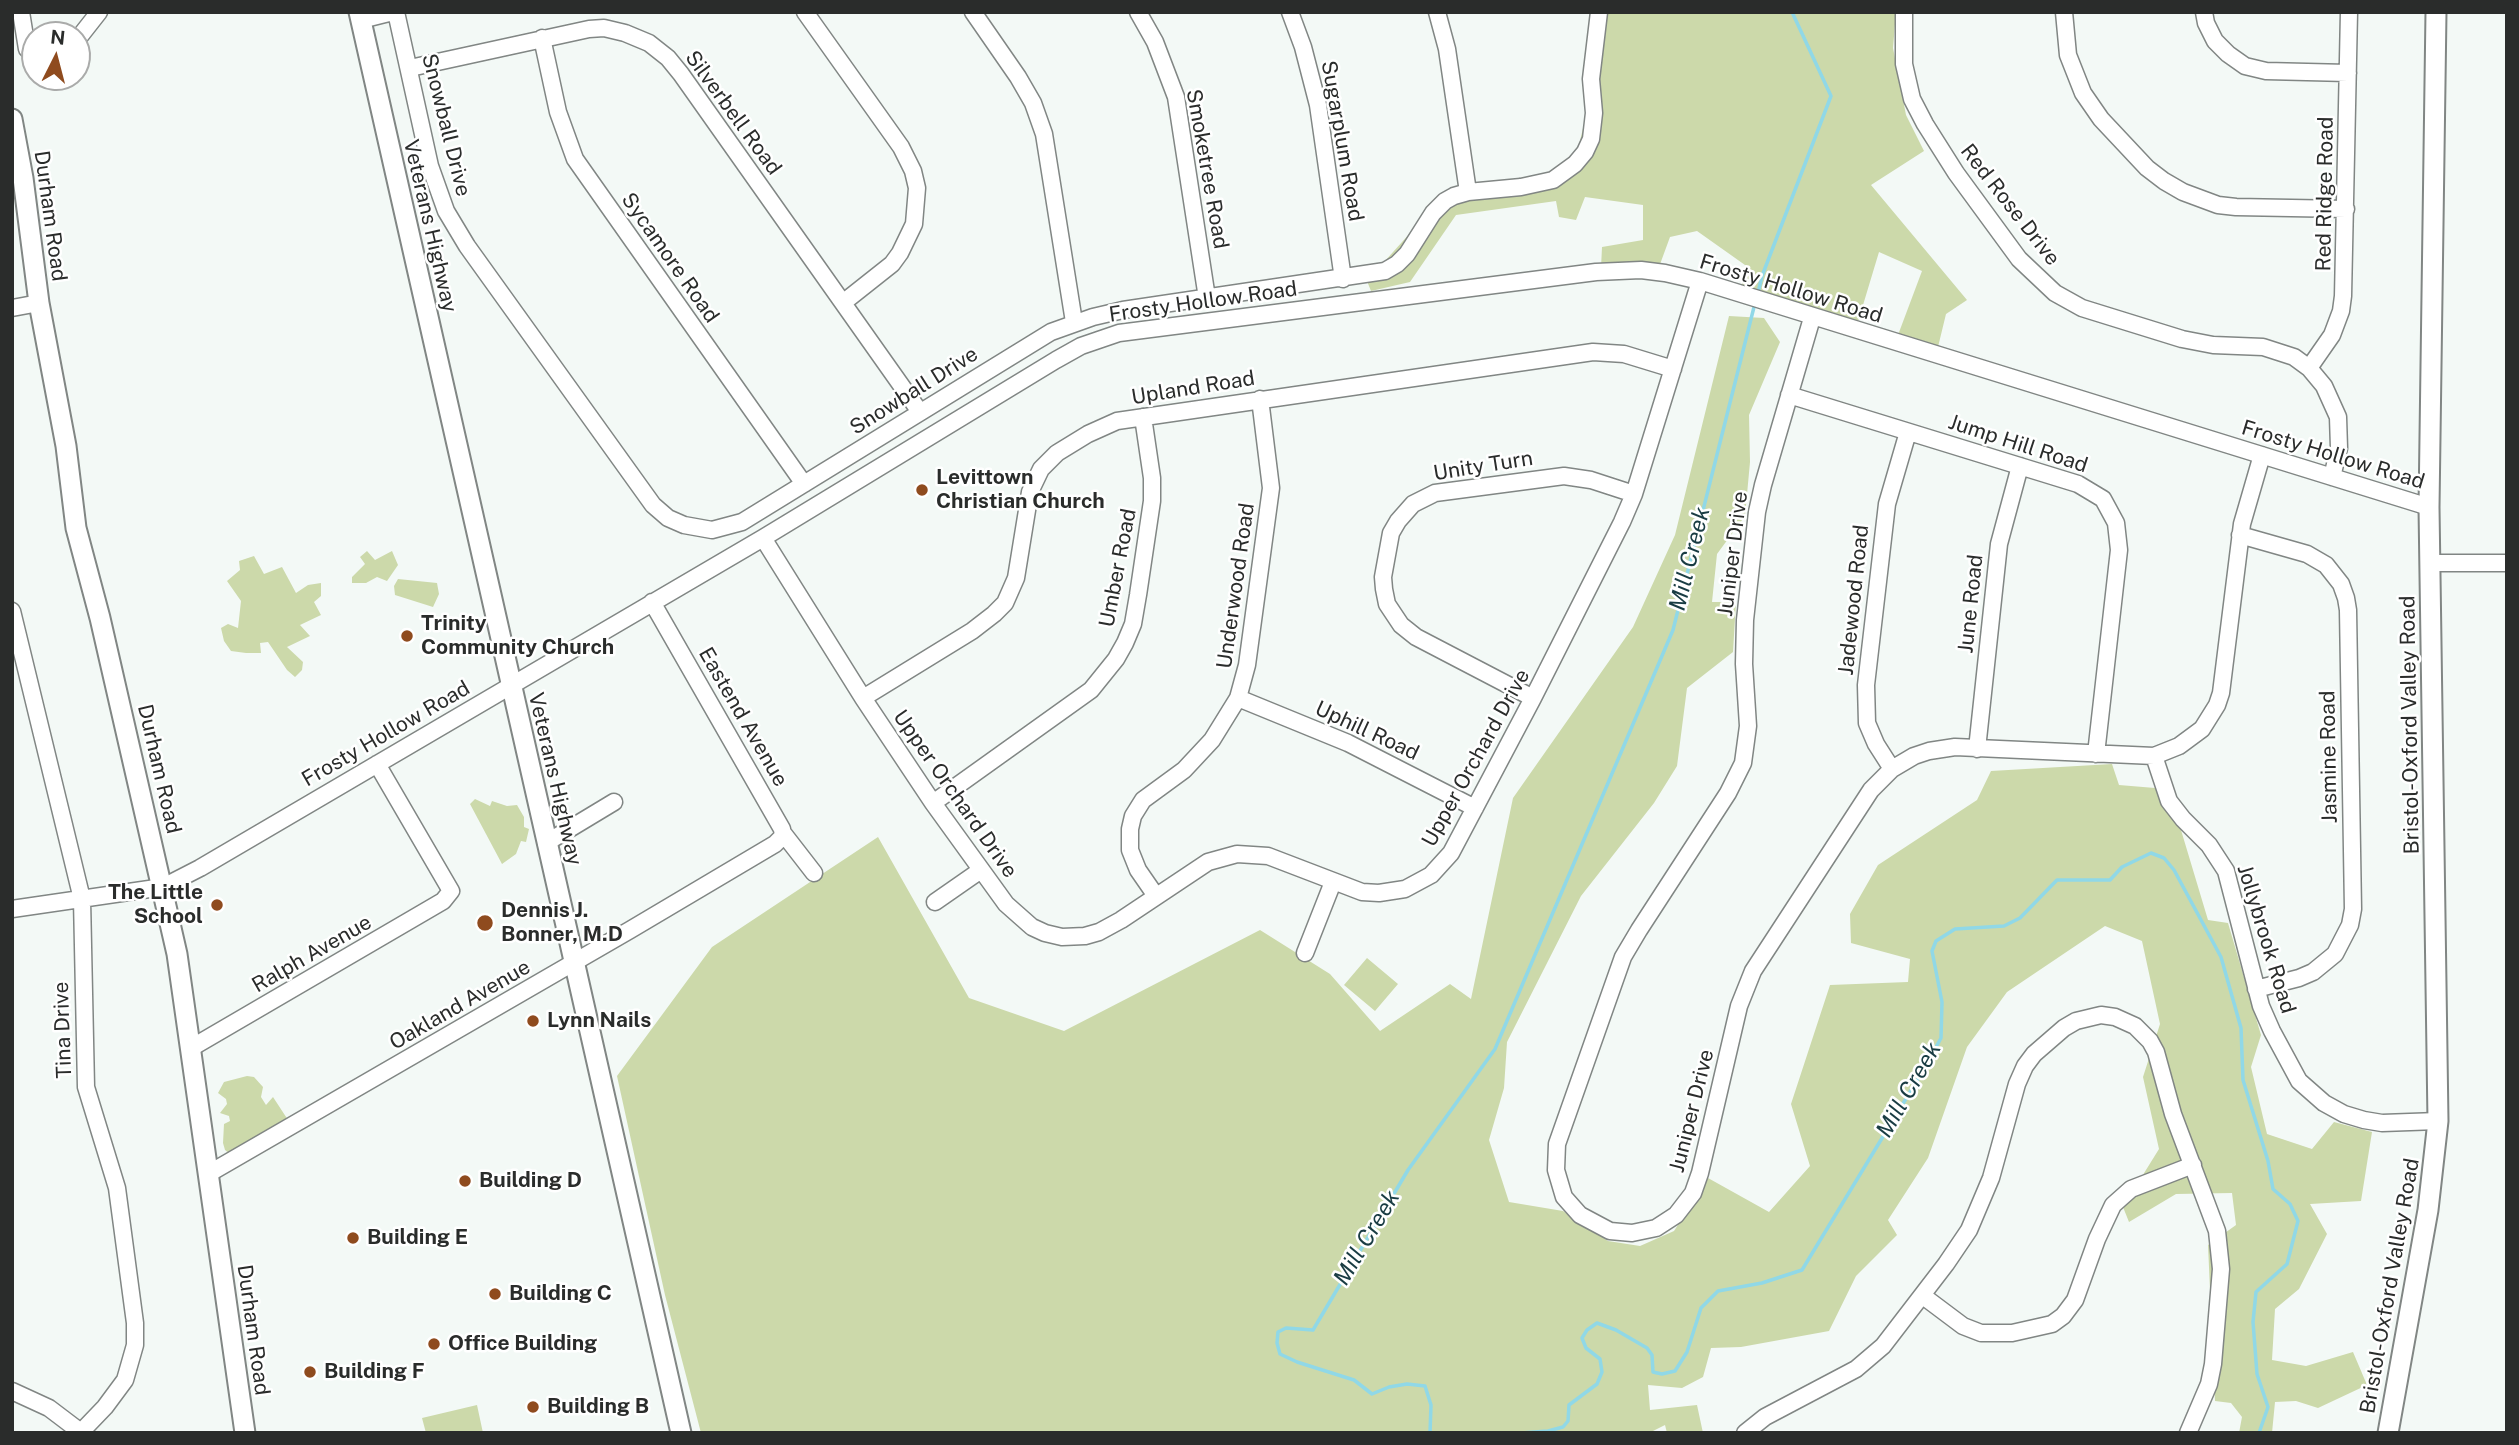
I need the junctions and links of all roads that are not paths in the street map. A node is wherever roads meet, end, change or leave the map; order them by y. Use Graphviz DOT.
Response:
graph roads {
  1 [pos="394,12"];
  2 [pos="805,12"];
  3 [pos="973,12"];
  4 [pos="1138,12"];
  5 [pos="1290,12"];
  6 [pos="1437,12"];
  7 [pos="1599,12"];
  8 [pos="1904,12"];
  9 [pos="2064,12"];
  10 [pos="2204,12"];
  11 [pos="2349,12"];
  12 [pos="2436,12"];
  13 [pos="360,16"];
  14 [pos="542,38"];
  15 [pos="410,68"];
  16 [pos="2348,73"];
  17 [pos="12,119"];
  18 [pos="1468,192"];
  19 [pos="2346,209"];
  20 [pos="1343,279"];
  21 [pos="1700,281"];
  22 [pos="1208,298"];
  23 [pos="844,302"];
  24 [pos="39,303"];
  25 [pos="12,308"];
  26 [pos="1812,318"];
  27 [pos="1074,323"];
  28 [pos="2309,368"];
  29 [pos="1673,369"];
  30 [pos="1789,395"];
  31 [pos="1260,399"];
  32 [pos="920,412"];
  33 [pos="1143,417"];
  34 [pos="1908,432"];
  35 [pos="2262,455"];
  36 [pos="2020,466"];
  37 [pos="2332,477"];
  38 [pos="804,484"];
  39 [pos="1634,494"];
  40 [pos="2429,507"];
  41 [pos="2240,535"];
  42 [pos="762,538"];
  43 [pos="2430,563"];
  44 [pos="2507,563"];
  45 [pos="652,602"];
  46 [pos="12,611"];
  47 [pos="20,672"];
  48 [pos="511,685"];
  49 [pos="863,698"];
  50 [pos="1238,698"];
  51 [pos="1533,698"];
  52 [pos="1977,749"];
  53 [pos="2096,754"];
  54 [pos="2154,756"];
  55 [pos="377,764"];
  56 [pos="1892,769"];
  57 [pos="614,802"];
  58 [pos="933,803"];
  59 [pos="1475,808"];
  60 [pos="783,833"];
  61 [pos="546,842"];
  62 [pos="981,870"];
  63 [pos="814,873"];
  64 [pos="1333,883"];
  65 [pos="163,887"];
  66 [pos="1156,897"];
  67 [pos="82,899"];
  68 [pos="936,902"];
  69 [pos="12,909"];
  70 [pos="1305,953"];
  71 [pos="574,962"];
  72 [pos="2256,989"];
  73 [pos="191,1048"];
  74 [pos="2438,1121"];
  75 [pos="2193,1165"];
  76 [pos="208,1174"];
  77 [pos="1923,1296"];
  78 [pos="12,1391"];
  79 [pos="82,1432"];
  80 [pos="245,1433"];
  81 [pos="681,1433"];
  82 [pos="1745,1433"];
  83 [pos="2188,1433"];
  84 [pos="2388,1433"];
  1 -- 13 [label="street"];
  1 -- 15 [label="street, Snowball Drive"];
  2 -- 23 [label="street"];
  3 -- 27 [label="street"];
  4 -- 22 [label="street, Smoketree Road"];
  5 -- 20 [label="street, Sugarplum Road"];
  6 -- 18 [label="street"];
  7 -- 18 [label="street, Snowball Drive"];
  8 -- 28 [label="street, Red Rose Drive"];
  9 -- 19 [label="street"];
  10 -- 16 [label="street"];
  11 -- 16 [label="street, Red Ridge Road"];
  12 -- 40 [label="main road, Bristol-Oxford Valley Road"];
  13 -- 48 [label="main road, Veterans Highway"];
  14 -- 15 [label="street, Silverbell Road"];
  14 -- 23 [label="street, Silverbell Road"];
  14 -- 38 [label="street, Sycamore Road"];
  15 -- 38 [label="street, Snowball Drive"];
  16 -- 19 [label="street, Red Ridge Road"];
  17 -- 24 [label="main road, Durham Road"];
  18 -- 20 [label="street, Snowball Drive"];
  19 -- 28 [label="street, Red Ridge Road"];
  20 -- 22 [label="street, Snowball Drive"];
  21 -- 26 [label="street, Frosty Hollow Road"];
  21 -- 29 [label="street, Upper Orchard Drive"];
  21 -- 42 [label="street, Frosty Hollow Road"];
  22 -- 27 [label="street, Snowball Drive"];
  23 -- 32 [label="street, Silverbell Road"];
  24 -- 25 [label="street"];
  24 -- 65 [label="main road, Durham Road"];
  26 -- 30 [label="street, Juniper Drive"];
  26 -- 35 [label="street, Frosty Hollow Road"];
  27 -- 32 [label="street, Snowball Drive"];
  28 -- 37 [label="street, Red Rose Drive"];
  29 -- 31 [label="street, Upland Road"];
  29 -- 39 [label="street, Upper Orchard Drive"];
  30 -- 34 [label="street, Jump Hill Road"];
  30 -- 56 [label="street, Juniper Drive"];
  31 -- 33 [label="street, Upland Road"];
  31 -- 50 [label="street, Underwood Road"];
  32 -- 38 [label="street, Snowball Drive"];
  33 -- 49 [label="street, Upland Road"];
  33 -- 58 [label="street, Umber Road"];
  34 -- 36 [label="street, Jump Hill Road"];
  34 -- 56 [label="street, Jadewood Road"];
  35 -- 37 [label="street, Frosty Hollow Road"];
  35 -- 41 [label="street, Juniper Drive"];
  36 -- 52 [label="street, June Road"];
  36 -- 53 [label="street, Jump Hill Road"];
  37 -- 40 [label="street, Frosty Hollow Road"];
  39 -- 51 [label="street, Upper Orchard Drive"];
  39 -- 51 [label="street, Unity Turn"];
  40 -- 43 [label="main road, Bristol-Oxford Valley Road"];
  41 -- 54 [label="street, Juniper Drive"];
  41 -- 72 [label="street, Jasmine Road"];
  42 -- 45 [label="street, Frosty Hollow Road"];
  42 -- 49 [label="street, Upper Orchard Drive"];
  43 -- 44 [label="street"];
  43 -- 74 [label="main road, Bristol-Oxford Valley Road"];
  45 -- 48 [label="street, Frosty Hollow Road"];
  45 -- 60 [label="street, Eastend Avenue"];
  46 -- 47 [label="street, Tina Drive"];
  47 -- 67 [label="street, Tina Drive"];
  48 -- 55 [label="street, Frosty Hollow Road"];
  48 -- 61 [label="main road, Veterans Highway"];
  49 -- 58 [label="street, Upper Orchard Drive"];
  50 -- 59 [label="street, Uphill Road"];
  50 -- 66 [label="street, Underwood Road"];
  51 -- 59 [label="street, Upper Orchard Drive"];
  52 -- 53 [label="street, Juniper Drive"];
  52 -- 56 [label="street, Juniper Drive"];
  53 -- 54 [label="street, Juniper Drive"];
  54 -- 72 [label="street, Jollybrook Road"];
  55 -- 65 [label="street, Frosty Hollow Road"];
  55 -- 73 [label="street, Ralph Avenue"];
  57 -- 61 [label="street"];
  58 -- 62 [label="street, Upper Orchard Drive"];
  59 -- 64 [label="street, Upper Orchard Drive"];
  60 -- 63 [label="street, Eastend Avenue"];
  60 -- 71 [label="street, Oakland Avenue"];
  61 -- 71 [label="main road, Veterans Highway"];
  62 -- 66 [label="street, Upper Orchard Drive"];
  62 -- 68 [label="street"];
  64 -- 66 [label="street, Upper Orchard Drive"];
  64 -- 70 [label="street"];
  65 -- 67 [label="street, Frosty Hollow Road"];
  65 -- 73 [label="main road, Durham Road"];
  67 -- 69 [label="street, Frosty Hollow Road"];
  67 -- 79 [label="street, Tina Drive"];
  71 -- 76 [label="street, Oakland Avenue"];
  71 -- 81 [label="main road, Veterans Highway"];
  72 -- 74 [label="street, Jollybrook Road"];
  73 -- 76 [label="main road, Durham Road"];
  74 -- 84 [label="main road, Bristol-Oxford Valley Road"];
  75 -- 77 [label="street"];
  75 -- 77 [label="street"];
  75 -- 83 [label="street"];
  76 -- 80 [label="main road, Durham Road"];
  77 -- 82 [label="street"];
  78 -- 79 [label="street"];
}
